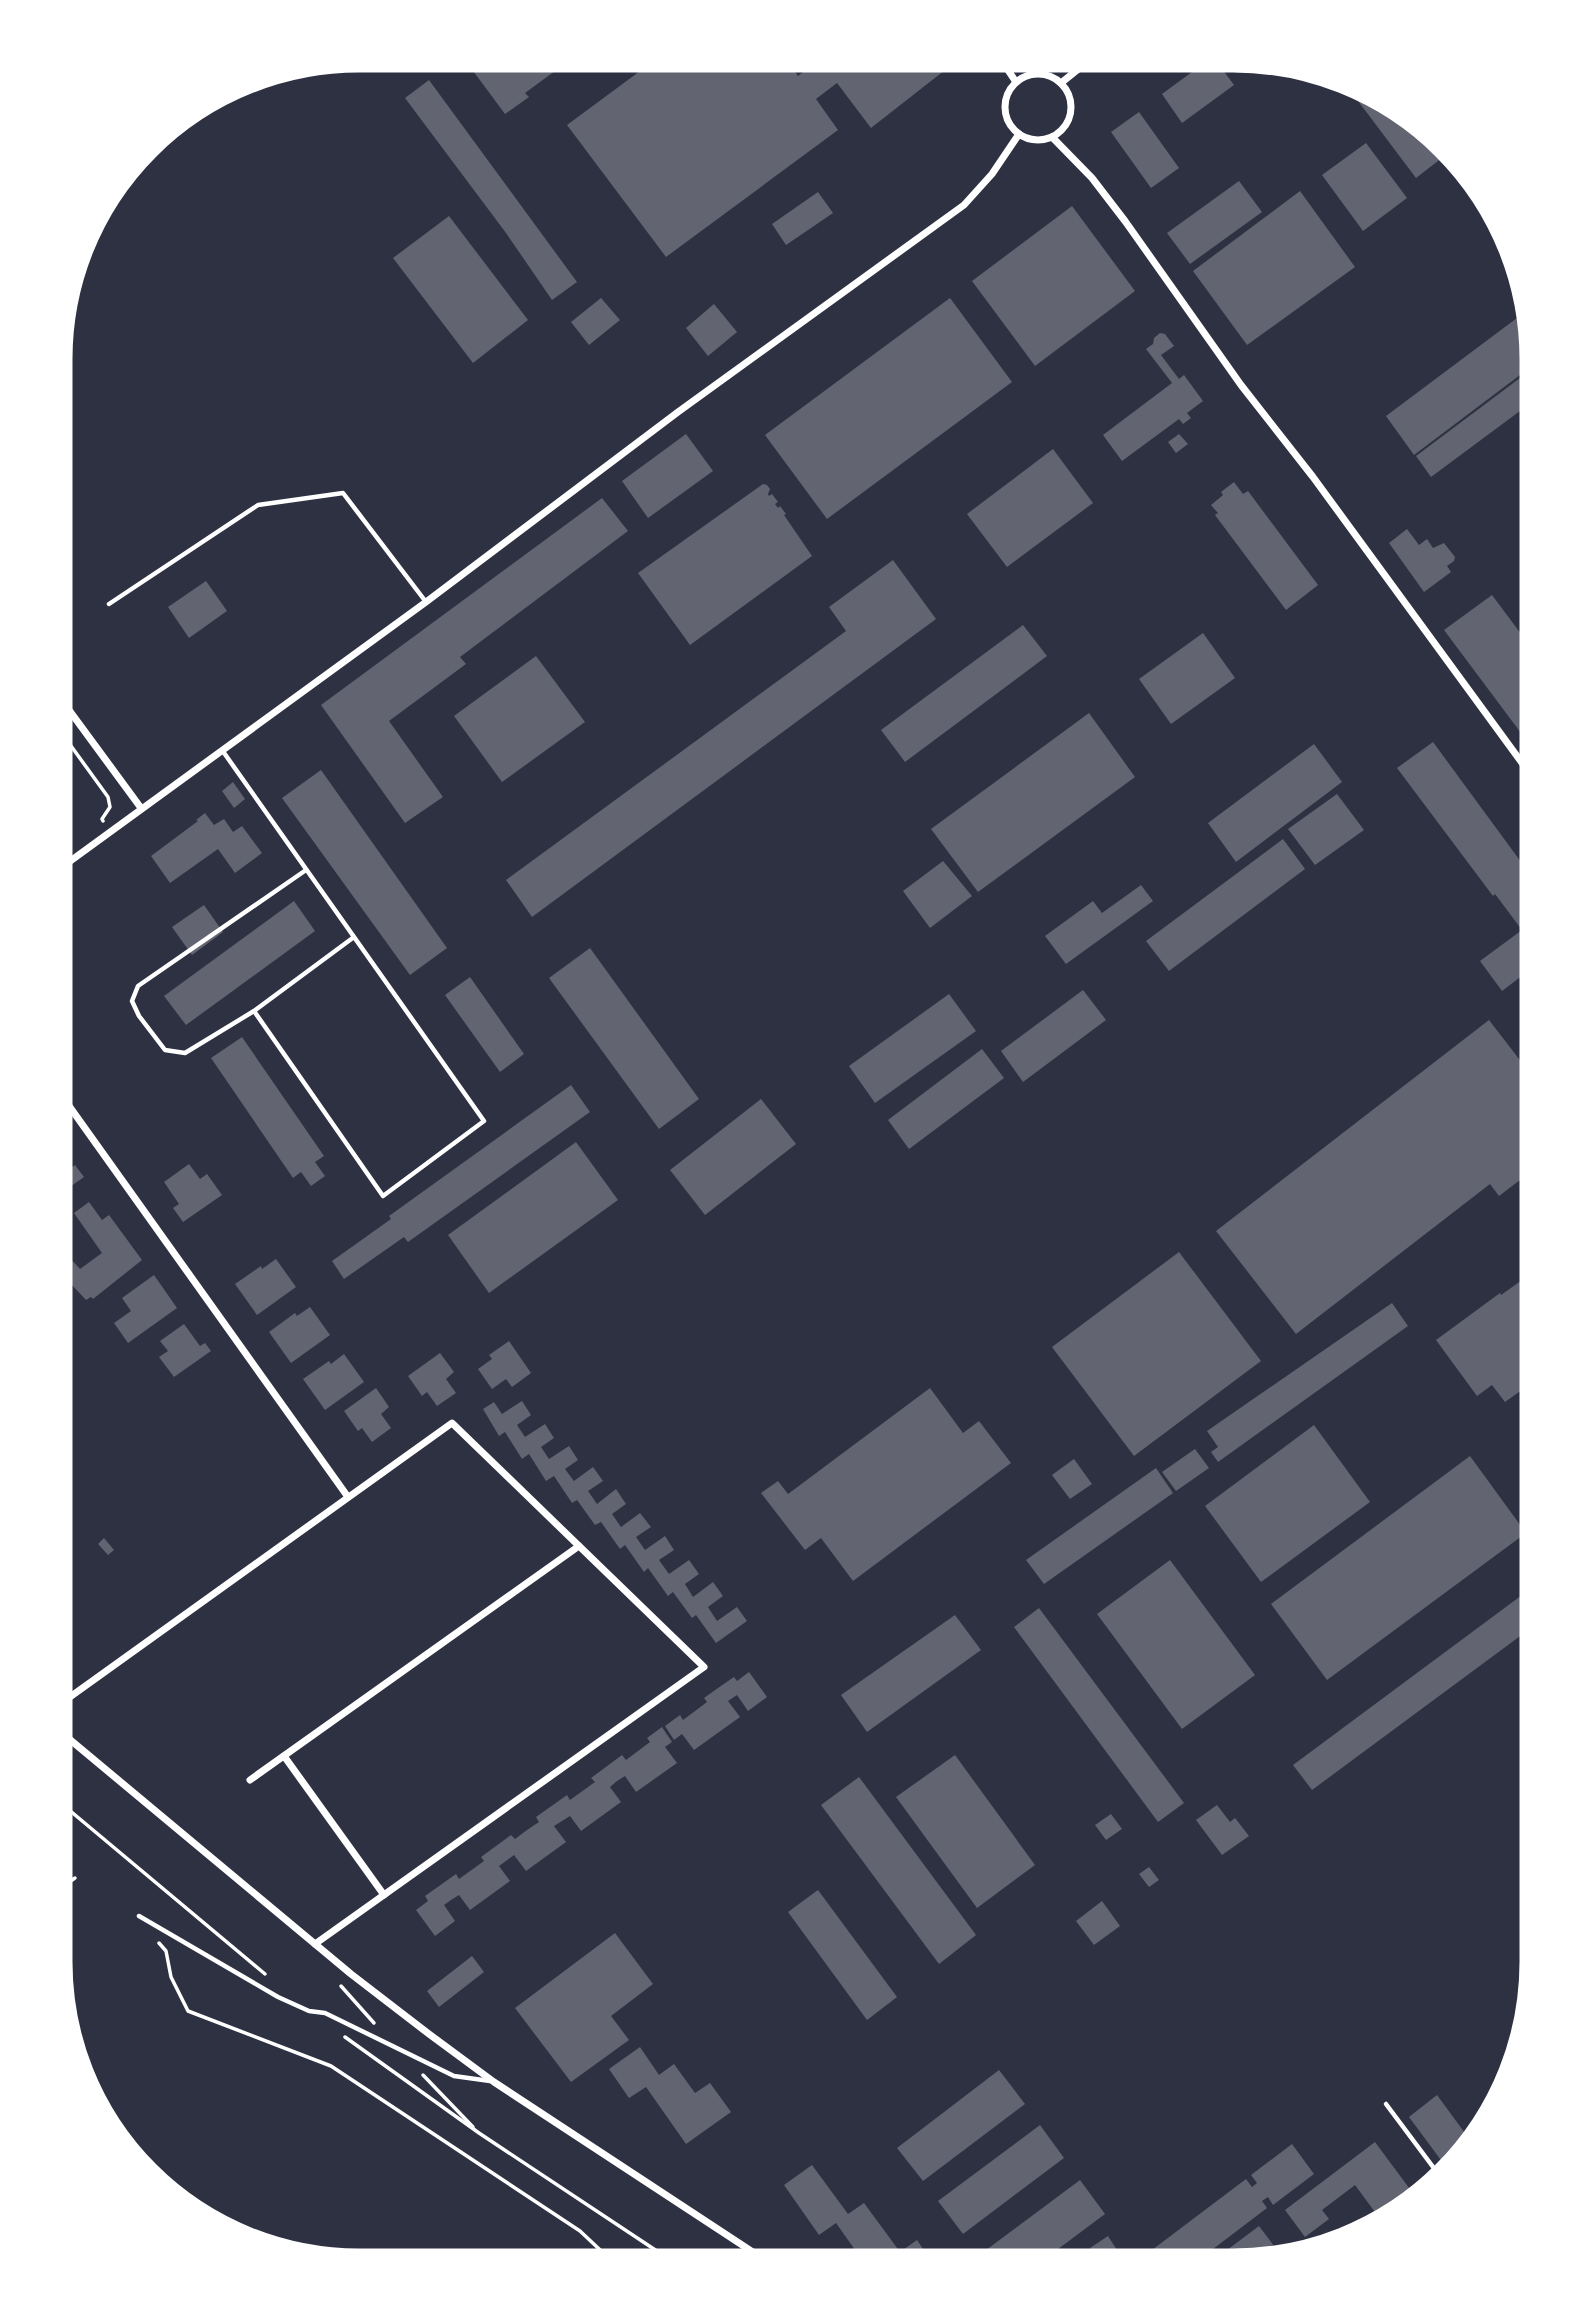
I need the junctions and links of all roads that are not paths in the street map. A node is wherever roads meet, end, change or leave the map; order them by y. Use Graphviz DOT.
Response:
graph roads {
  1 [pos="1007,68"];
  2 [pos="1080,68"];
  3 [pos="1016,82"];
  4 [pos="1061,83"];
  5 [pos="1019,134"];
  6 [pos="1052,136"];
  7 [pos="426,602"];
  8 [pos="109,604"];
  9 [pos="68,709"];
  10 [pos="222,750"];
  11 [pos="1524,766"];
  12 [pos="141,808"];
  13 [pos="68,862"];
  14 [pos="306,870"];
  15 [pos="354,937"];
  16 [pos="254,1011"];
  17 [pos="68,1105"];
  18 [pos="348,1497"];
  19 [pos="579,1546"];
  20 [pos="68,1698"];
  21 [pos="68,1738"];
  22 [pos="284,1756"];
  23 [pos="250,1780"];
  24 [pos="384,1895"];
  25 [pos="139,1916"];
  26 [pos="315,1944"];
  27 [pos="494,2081"];
  28 [pos="1386,2104"];
  29 [pos="1435,2170"];
  30 [pos="754,2253"];
  1 -- 3 [label="street"];
  2 -- 4 [label="street"];
  3 -- 4 [label="street"];
  3 -- 5 [label="street"];
  4 -- 6 [label="street"];
  5 -- 6 [label="street"];
  5 -- 7 [label="street"];
  6 -- 11 [label="street"];
  7 -- 8 [label="lane"];
  7 -- 10 [label="street"];
  9 -- 12 [label="street"];
  10 -- 12 [label="street"];
  10 -- 14 [label="lane"];
  12 -- 13 [label="street"];
  14 -- 15 [label="lane"];
  14 -- 16 [label="lane"];
  15 -- 16 [label="lane"];
  15 -- 16 [label="lane"];
  17 -- 18 [label="street"];
  18 -- 19 [label="street"];
  18 -- 20 [label="street"];
  19 -- 22 [label="street"];
  19 -- 24 [label="street"];
  21 -- 26 [label="street"];
  22 -- 23 [label="street"];
  22 -- 24 [label="street"];
  24 -- 26 [label="street"];
  25 -- 27 [label="lane"];
  26 -- 27 [label="street"];
  27 -- 30 [label="street"];
  28 -- 29 [label="lane"];
}
